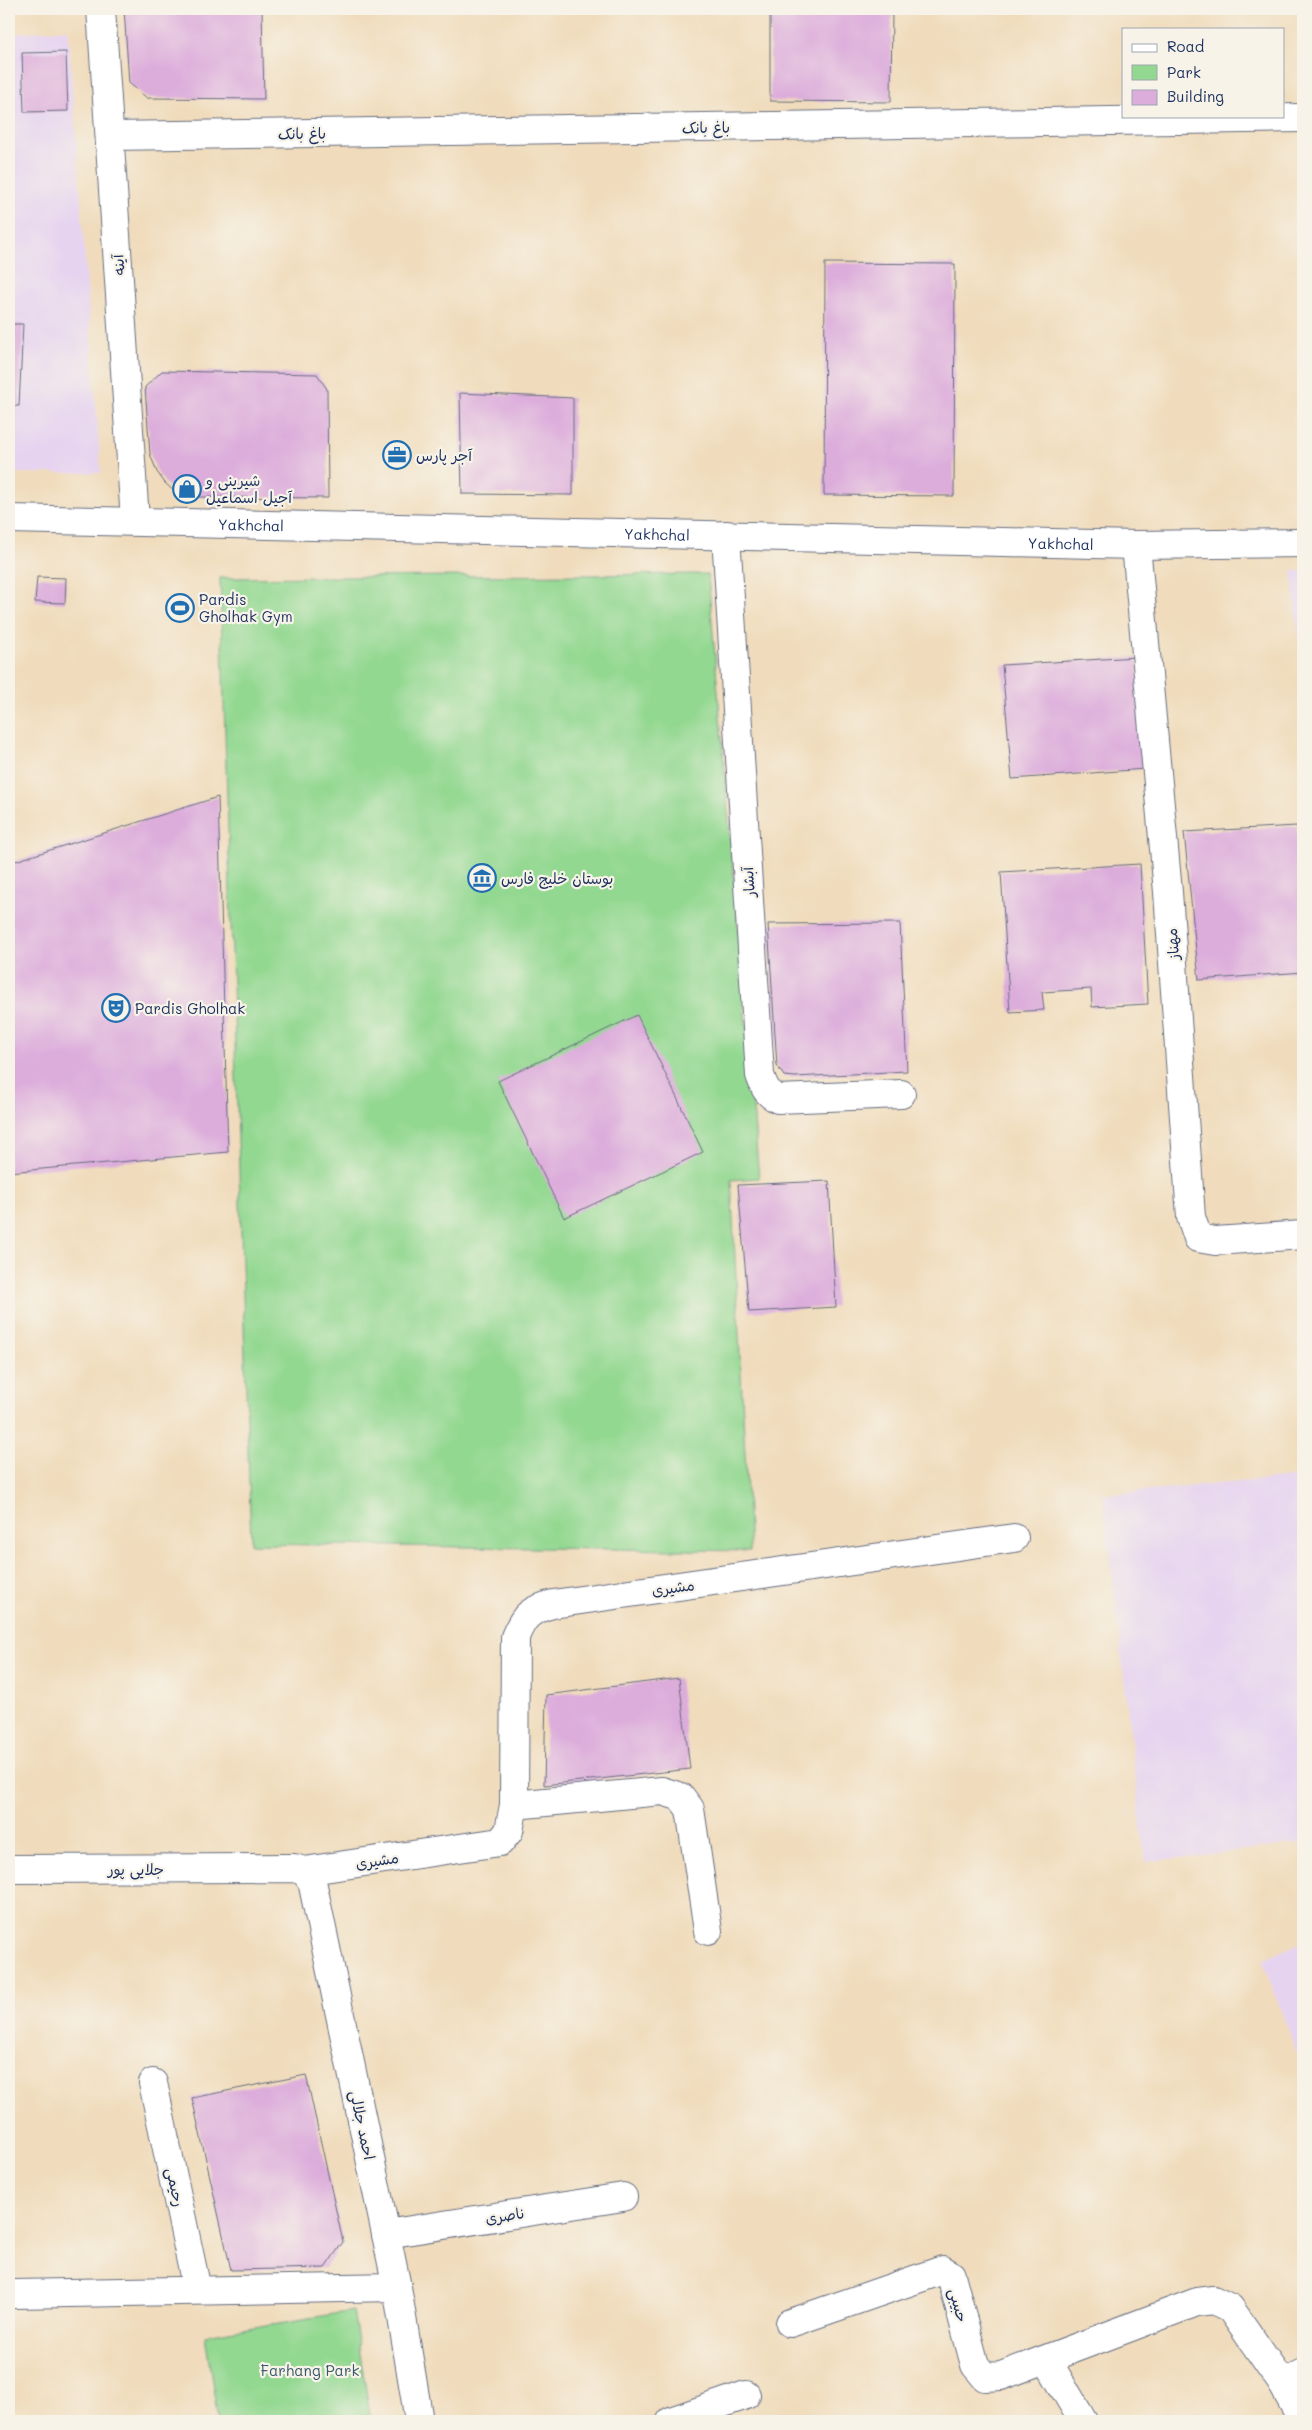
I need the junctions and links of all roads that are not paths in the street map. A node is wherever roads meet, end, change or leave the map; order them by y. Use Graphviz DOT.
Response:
graph roads {
  1 [pos="101,9"];
  2 [pos="1303,118"];
  3 [pos="110,136"];
  4 [pos="9,519"];
  5 [pos="135,521"];
  6 [pos="726,535"];
  7 [pos="1303,543"];
  8 [pos="1136,544"];
  9 [pos="901,1094"];
  10 [pos="1303,1235"];
  11 [pos="1014,1538"];
  12 [pos="514,1805"];
  13 [pos="9,1869"];
  14 [pos="304,1871"];
  15 [pos="708,1931"];
  16 [pos="153,2083"];
  17 [pos="623,2197"];
  18 [pos="386,2234"];
  19 [pos="397,2287"];
  20 [pos="197,2290"];
  21 [pos="14,2294"];
  22 [pos="790,2323"];
  23 [pos="1047,2360"];
  24 [pos="1292,2378"];
  25 [pos="746,2395"];
  26 [pos="420,2421"];
  27 [pos="671,2421"];
  28 [pos="1083,2421"];
  29 [pos="1303,2421"];
  1 -- 3 [label="street, آینه"];
  2 -- 3 [label="street, باغ بانک"];
  3 -- 5 [label="street, آینه"];
  4 -- 5 [label="street, Yakhchal"];
  5 -- 6 [label="street, Yakhchal"];
  6 -- 8 [label="street, Yakhchal"];
  6 -- 9 [label="street, آبشار"];
  7 -- 8 [label="street, Yakhchal"];
  8 -- 10 [label="street, مهناز"];
  11 -- 12 [label="street, مشیری"];
  12 -- 14 [label="street, مشیری"];
  12 -- 15 [label="street"];
  13 -- 14 [label="street, جلایی پور"];
  14 -- 18 [label="street, احمد جلالی"];
  16 -- 20 [label="street, رحیمی"];
  17 -- 18 [label="street, ناصری"];
  18 -- 19 [label="street, احمد جلالی"];
  19 -- 20 [label="street"];
  19 -- 26 [label="street, احمد جلالی"];
  20 -- 21 [label="street"];
  22 -- 23 [label="street, حبیبی"];
  23 -- 24 [label="street, حبیبی"];
  23 -- 28 [label="street"];
  24 -- 29 [label="street, حبیبی"];
  25 -- 27 [label="street"];
}
